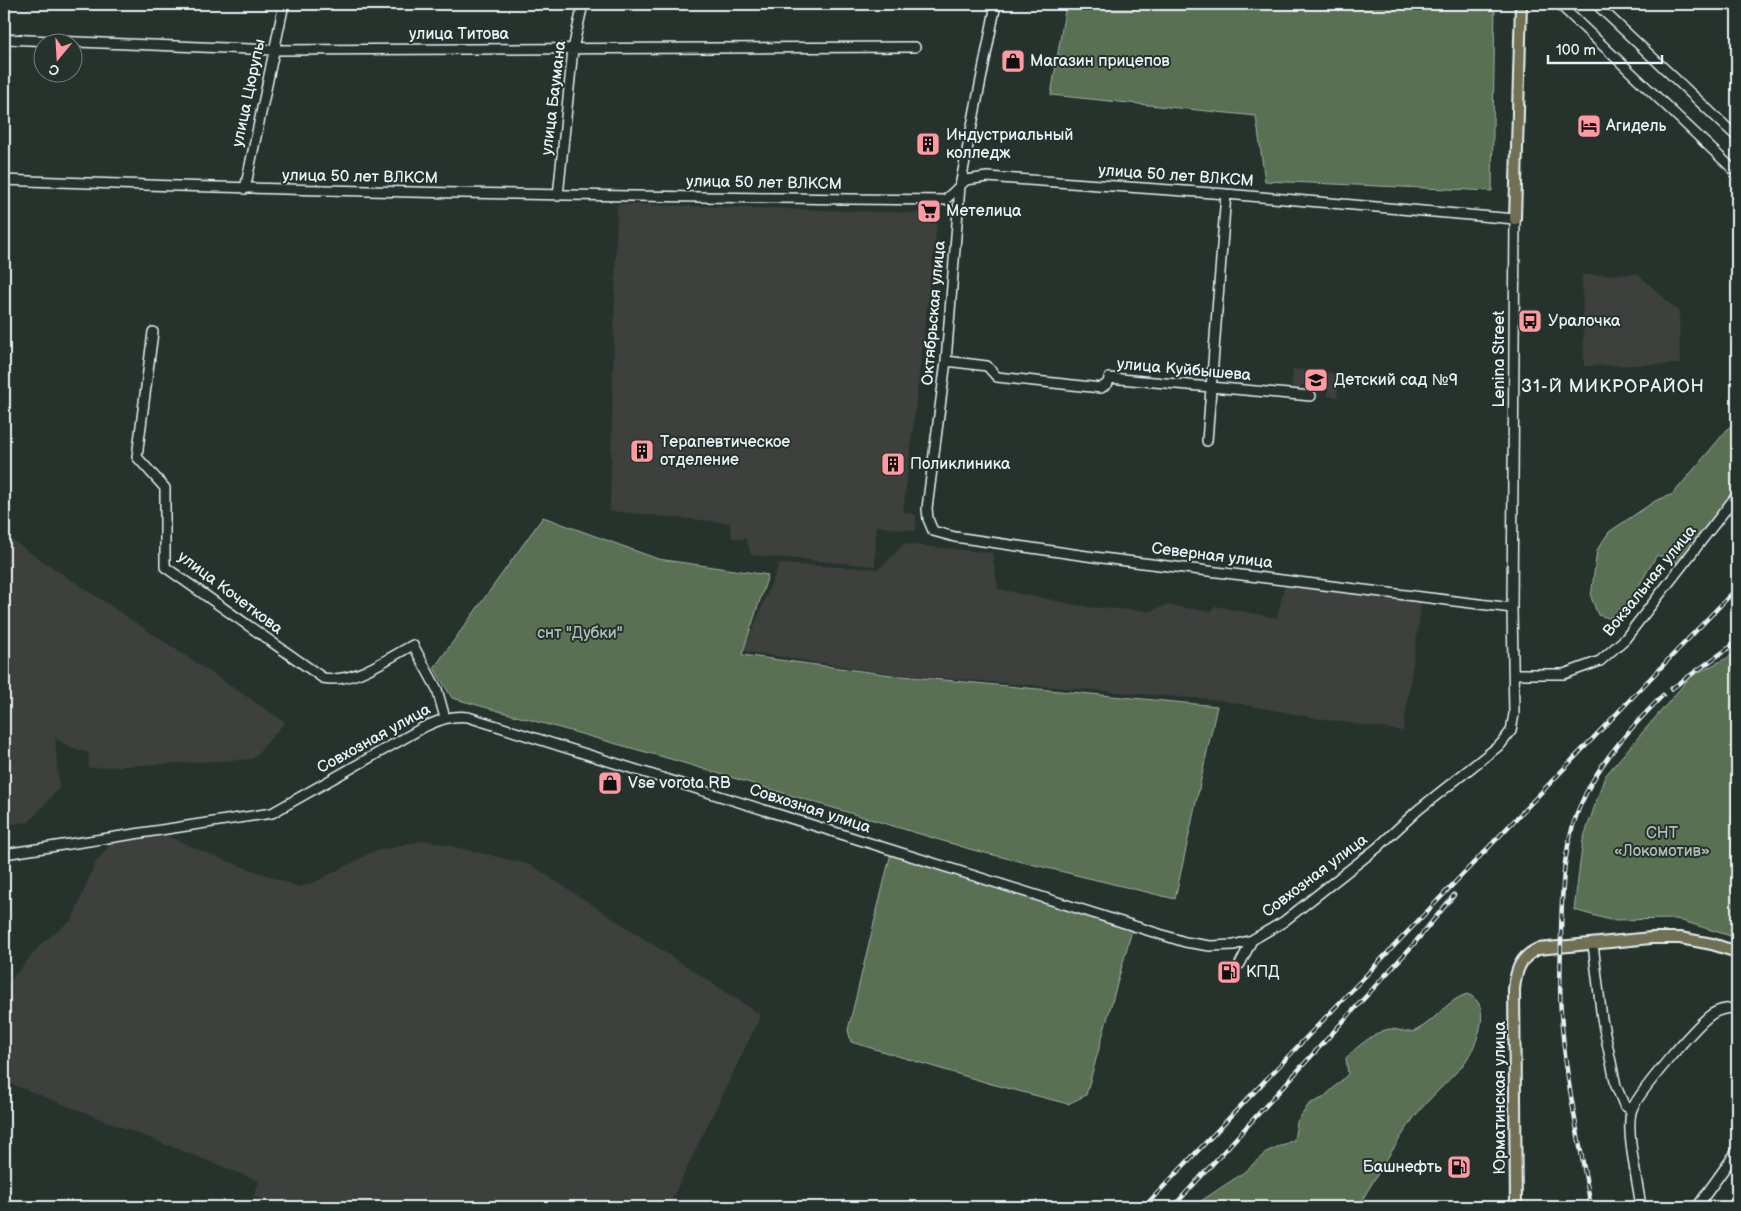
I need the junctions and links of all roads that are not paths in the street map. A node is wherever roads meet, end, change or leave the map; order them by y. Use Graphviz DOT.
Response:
graph roads {
  1 [pos="284,4"];
  2 [pos="582,4"];
  3 [pos="996,4"];
  4 [pos="1521,4"];
  5 [pos="1559,4"];
  6 [pos="1596,4"];
  7 [pos="4,39"];
  8 [pos="915,47"];
  9 [pos="573,49"];
  10 [pos="273,50"];
  11 [pos="1737,137"];
  12 [pos="1737,173"];
  13 [pos="4,180"];
  14 [pos="960,186"];
  15 [pos="245,189"];
  16 [pos="1226,194"];
  17 [pos="558,196"];
  18 [pos="1515,219"];
  19 [pos="153,332"];
  20 [pos="946,361"];
  21 [pos="1210,387"];
  22 [pos="1311,396"];
  23 [pos="1207,441"];
  24 [pos="1737,495"];
  25 [pos="927,508"];
  26 [pos="1512,608"];
  27 [pos="1514,674"];
  28 [pos="1514,714"];
  29 [pos="445,718"];
  30 [pos="4,854"];
  31 [pos="1252,940"];
  32 [pos="1593,944"];
  33 [pos="1737,952"];
  34 [pos="1240,964"];
  35 [pos="1737,1008"];
  36 [pos="1632,1110"];
  37 [pos="1737,1151"];
  38 [pos="1516,1207"];
  39 [pos="1641,1207"];
  40 [pos="1697,1207"];
  1 -- 10 [label="street, улица Цюрупы"];
  2 -- 9 [label="street, улица Баумана"];
  3 -- 14 [label="street, Октябрьская улица"];
  4 -- 18 [label="main road, Lenina Street"];
  5 -- 12 [label="street"];
  6 -- 11 [label="street"];
  7 -- 10 [label="street, улица Титова"];
  8 -- 9 [label="street, улица Титова"];
  9 -- 10 [label="street, улица Титова"];
  9 -- 17 [label="street, улица Баумана"];
  10 -- 15 [label="street, улица Цюрупы"];
  13 -- 15 [label="street, улица 50 лет ВЛКСМ"];
  14 -- 16 [label="street, улица 50 лет ВЛКСМ"];
  14 -- 17 [label="street, улица 50 лет ВЛКСМ"];
  14 -- 20 [label="street, Октябрьская улица"];
  15 -- 17 [label="street, улица 50 лет ВЛКСМ"];
  16 -- 18 [label="street, улица 50 лет ВЛКСМ"];
  16 -- 21 [label="street"];
  18 -- 26 [label="street, Lenina Street"];
  19 -- 29 [label="street, улица Кочеткова"];
  20 -- 21 [label="street, улица Куйбышева"];
  20 -- 25 [label="street, Октябрьская улица"];
  21 -- 22 [label="street, улица Куйбышева"];
  21 -- 23 [label="street"];
  24 -- 27 [label="street, Вокзальная улица"];
  25 -- 26 [label="street, Северная улица"];
  26 -- 27 [label="street, Lenina Street"];
  27 -- 28 [label="street, Lenina Street"];
  28 -- 31 [label="street, Совхозная улица"];
  29 -- 30 [label="street, Совхозная улица"];
  29 -- 31 [label="street, Совхозная улица"];
  31 -- 34 [label="street"];
  32 -- 33 [label="main road, Юрматинская улица"];
  32 -- 36 [label="street"];
  32 -- 38 [label="main road, Юрматинская улица"];
  35 -- 36 [label="street"];
  36 -- 39 [label="street"];
  37 -- 40 [label="street"];
}
